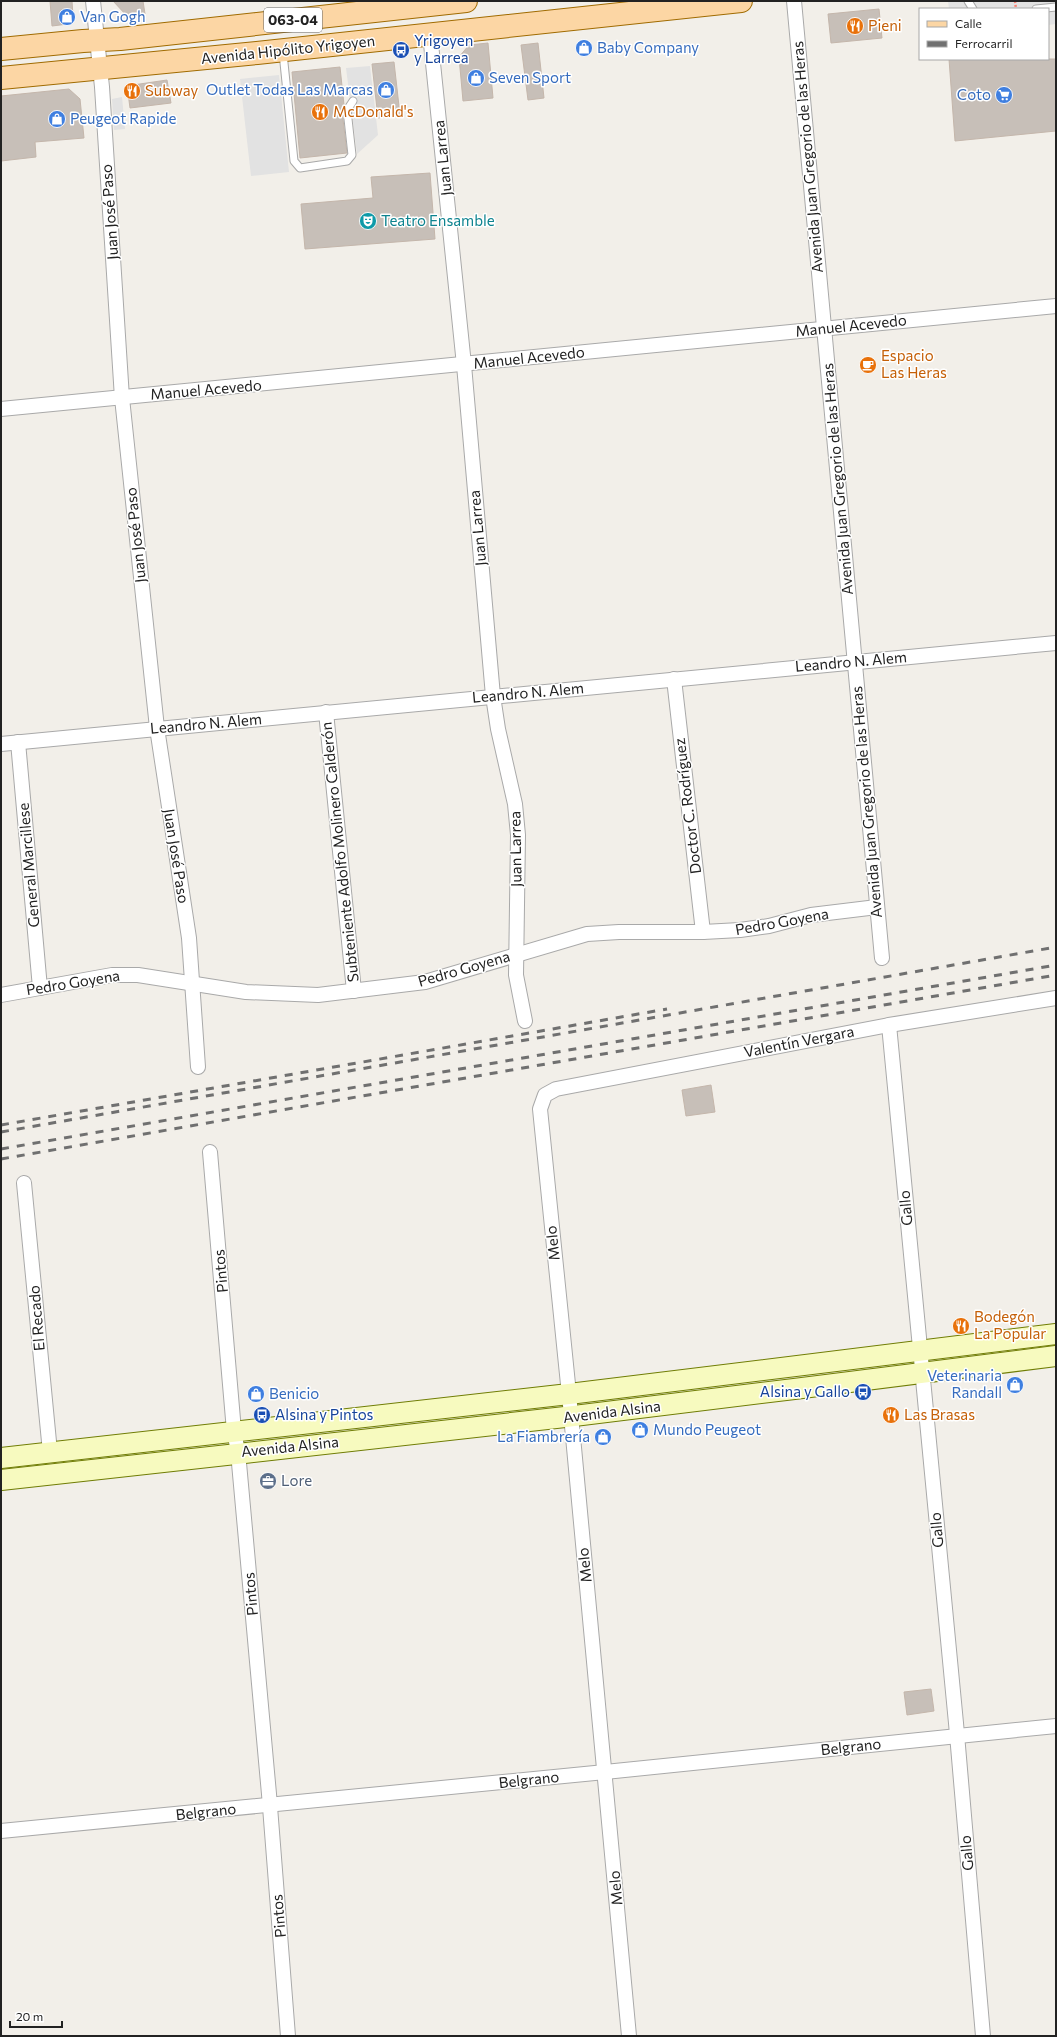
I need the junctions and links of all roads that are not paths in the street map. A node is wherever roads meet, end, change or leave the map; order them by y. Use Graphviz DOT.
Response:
graph roads {
  1 [pos="93,1"];
  2 [pos="466,1"];
  3 [pos="741,1"];
  4 [pos="794,1"];
  5 [pos="428,3"];
  6 [pos="1056,7"];
  7 [pos="1046,8"];
  8 [pos="430,34"];
  9 [pos="97,40"];
  10 [pos="1,49"];
  11 [pos="282,51"];
  12 [pos="100,69"];
  13 [pos="1,78"];
  14 [pos="354,101"];
  15 [pos="1056,306"];
  16 [pos="824,328"];
  17 [pos="464,365"];
  18 [pos="122,398"];
  19 [pos="1,409"];
  20 [pos="1056,643"];
  21 [pos="855,662"];
  22 [pos="674,679"];
  23 [pos="493,696"];
  24 [pos="326,712"];
  25 [pos="157,728"];
  26 [pos="18,742"];
  27 [pos="1,744"];
  28 [pos="877,908"];
  29 [pos="703,932"];
  30 [pos="517,954"];
  31 [pos="882,958"];
  32 [pos="194,984"];
  33 [pos="40,988"];
  34 [pos="354,991"];
  35 [pos="1,995"];
  36 [pos="1056,998"];
  37 [pos="525,1020"];
  38 [pos="889,1025"];
  39 [pos="198,1067"];
  40 [pos="545,1095"];
  41 [pos="210,1152"];
  42 [pos="24,1183"];
  43 [pos="1056,1334"];
  44 [pos="919,1351"];
  45 [pos="1056,1356"];
  46 [pos="922,1372"];
  47 [pos="569,1394"];
  48 [pos="570,1417"];
  49 [pos="234,1430"];
  50 [pos="50,1452"];
  51 [pos="238,1452"];
  52 [pos="1,1458"];
  53 [pos="1,1480"];
  54 [pos="1056,1726"];
  55 [pos="956,1736"];
  56 [pos="605,1772"];
  57 [pos="270,1805"];
  58 [pos="1,1831"];
  59 [pos="288,2036"];
  60 [pos="630,2036"];
  61 [pos="983,2036"];
  1 -- 9 [label="street, Juan José Paso"];
  2 -- 5 [label="main road, Avenida Hipólito Yrigoyen / 063-04"];
  3 -- 8 [label="main road, Avenida Hipólito Yrigoyen / 063-04"];
  4 -- 16 [label="street, Avenida Juan Gregorio de las Heras"];
  5 -- 9 [label="main road, Avenida Hipólito Yrigoyen / 063-04"];
  6 -- 7 [label="lane"];
  8 -- 11 [label="main road, Avenida Hipólito Yrigoyen / 063-04"];
  8 -- 17 [label="street, Juan Larrea"];
  9 -- 10 [label="main road, Avenida Hipólito Yrigoyen / 063-04"];
  9 -- 12 [label="street, Juan José Paso"];
  11 -- 12 [label="main road, Avenida Hipólito Yrigoyen / 063-04"];
  11 -- 14 [label="lane"];
  12 -- 13 [label="main road, Avenida Hipólito Yrigoyen / 063-04"];
  12 -- 18 [label="street, Juan José Paso"];
  15 -- 16 [label="street, Manuel Acevedo"];
  16 -- 17 [label="street, Manuel Acevedo"];
  16 -- 21 [label="street, Avenida Juan Gregorio de las Heras"];
  17 -- 18 [label="street, Manuel Acevedo"];
  17 -- 23 [label="street, Juan Larrea"];
  18 -- 19 [label="street, Manuel Acevedo"];
  18 -- 25 [label="street, Juan José Paso"];
  20 -- 21 [label="street, Leandro N. Alem"];
  21 -- 22 [label="street, Leandro N. Alem"];
  21 -- 28 [label="street, Avenida Juan Gregorio de las Heras"];
  22 -- 23 [label="street, Leandro N. Alem"];
  22 -- 29 [label="street, Doctor C. Rodríguez"];
  23 -- 24 [label="street, Leandro N. Alem"];
  23 -- 30 [label="street, Juan Larrea"];
  24 -- 25 [label="street, Leandro N. Alem"];
  24 -- 34 [label="street, Subteniente Adolfo Molinero Calderón"];
  25 -- 26 [label="street, Leandro N. Alem"];
  25 -- 32 [label="street, Juan José Paso"];
  26 -- 27 [label="street, Leandro N. Alem"];
  26 -- 33 [label="street, General Marcillese"];
  28 -- 29 [label="street, Pedro Goyena"];
  28 -- 31 [label="street, Avenida Juan Gregorio de las Heras"];
  29 -- 30 [label="street, Pedro Goyena"];
  30 -- 34 [label="street, Pedro Goyena"];
  30 -- 37 [label="street, Juan Larrea"];
  32 -- 33 [label="street, Pedro Goyena"];
  32 -- 34 [label="street, Pedro Goyena"];
  32 -- 39 [label="street, Juan José Paso"];
  33 -- 35 [label="street, Pedro Goyena"];
  36 -- 38 [label="street, Valentín Vergara"];
  38 -- 40 [label="street, Valentín Vergara"];
  38 -- 44 [label="street, Gallo"];
  40 -- 47 [label="street, Melo"];
  41 -- 49 [label="street, Pintos"];
  42 -- 50 [label="street, El Recado"];
  43 -- 44 [label="main road, Avenida Alsina"];
  44 -- 46 [label="street, Gallo"];
  44 -- 47 [label="main road, Avenida Alsina"];
  45 -- 46 [label="main road, Avenida Alsina"];
  46 -- 48 [label="main road, Avenida Alsina"];
  46 -- 55 [label="street, Gallo"];
  47 -- 48 [label="street, Melo"];
  47 -- 49 [label="main road, Avenida Alsina"];
  48 -- 51 [label="main road, Avenida Alsina"];
  48 -- 56 [label="street, Melo"];
  49 -- 50 [label="main road, Avenida Alsina"];
  49 -- 51 [label="street, Pintos"];
  50 -- 52 [label="main road, Avenida Alsina"];
  51 -- 53 [label="main road, Avenida Alsina"];
  51 -- 57 [label="street, Pintos"];
  54 -- 55 [label="street, Belgrano"];
  55 -- 56 [label="street, Belgrano"];
  55 -- 61 [label="street, Gallo"];
  56 -- 57 [label="street, Belgrano"];
  56 -- 60 [label="street, Melo"];
  57 -- 58 [label="street, Belgrano"];
  57 -- 59 [label="street, Pintos"];
}
